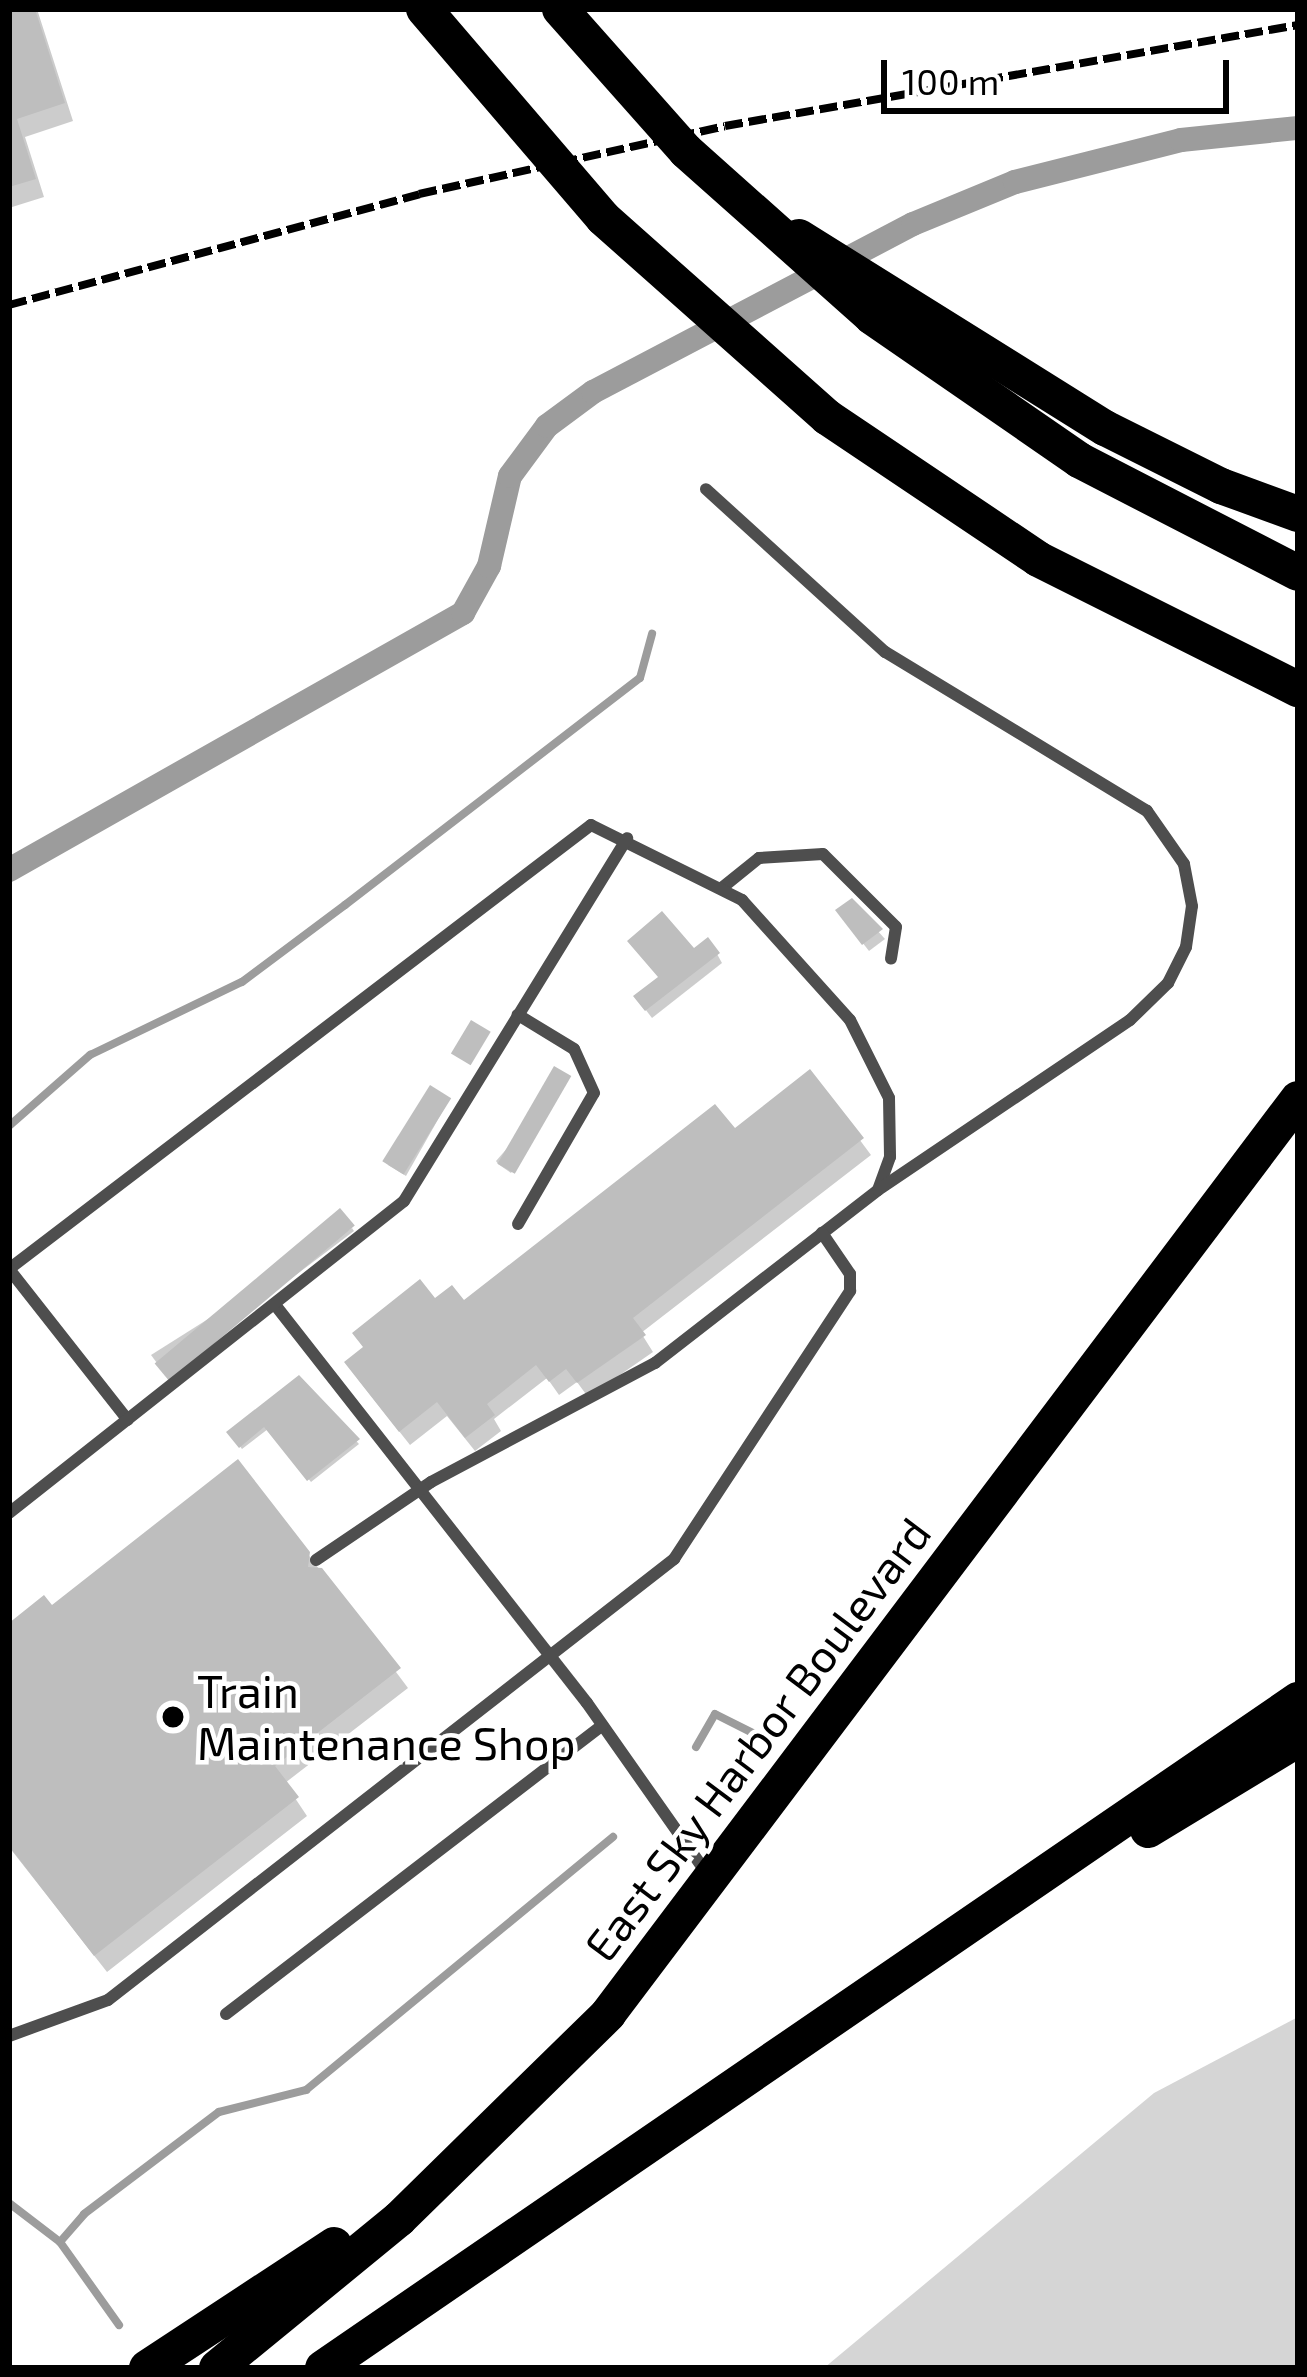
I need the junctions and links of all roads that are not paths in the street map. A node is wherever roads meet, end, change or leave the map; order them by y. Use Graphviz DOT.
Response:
graph roads {
  1 [pos="424,9"];
  2 [pos="560,9"];
  3 [pos="746,209"];
  4 [pos="706,488"];
  5 [pos="1298,514"];
  6 [pos="1298,573"];
  7 [pos="1298,688"];
  8 [pos="627,838"];
  9 [pos="723,887"];
  10 [pos="891,959"];
  11 [pos="518,1015"];
  12 [pos="1298,1099"];
  13 [pos="878,1190"];
  14 [pos="518,1224"];
  15 [pos="822,1233"];
  16 [pos="9,1269"];
  17 [pos="276,1306"];
  18 [pos="128,1420"];
  19 [pos="421,1490"];
  20 [pos="9,1513"];
  21 [pos="316,1560"];
  22 [pos="552,1658"];
  23 [pos="1298,1700"];
  24 [pos="602,1726"];
  25 [pos="1298,1739"];
  26 [pos="705,1891"];
  27 [pos="226,2014"];
  28 [pos="10,2033"];
  29 [pos="510,2241"];
  30 [pos="147,2368"];
  31 [pos="217,2368"];
  32 [pos="323,2368"];
  1 -- 7 [label="highway"];
  2 -- 3 [label="highway"];
  3 -- 5 [label="highway"];
  3 -- 6 [label="highway"];
  4 -- 13 [label="lane"];
  8 -- 9 [label="lane"];
  8 -- 11 [label="lane"];
  8 -- 16 [label="lane"];
  9 -- 10 [label="lane"];
  9 -- 13 [label="lane"];
  11 -- 14 [label="lane"];
  11 -- 17 [label="lane"];
  12 -- 26 [label="highway, East Sky Harbor Boulevard"];
  13 -- 15 [label="lane"];
  15 -- 19 [label="lane"];
  15 -- 22 [label="lane"];
  16 -- 18 [label="lane"];
  17 -- 18 [label="lane"];
  17 -- 19 [label="lane"];
  18 -- 20 [label="lane"];
  19 -- 21 [label="lane"];
  19 -- 22 [label="lane"];
  22 -- 24 [label="lane"];
  22 -- 28 [label="lane"];
  23 -- 29 [label="highway"];
  24 -- 26 [label="lane"];
  24 -- 27 [label="lane"];
  25 -- 29 [label="highway"];
  26 -- 30 [label="highway"];
  26 -- 31 [label="highway, East Sky Harbor Boulevard"];
  29 -- 32 [label="highway"];
}
